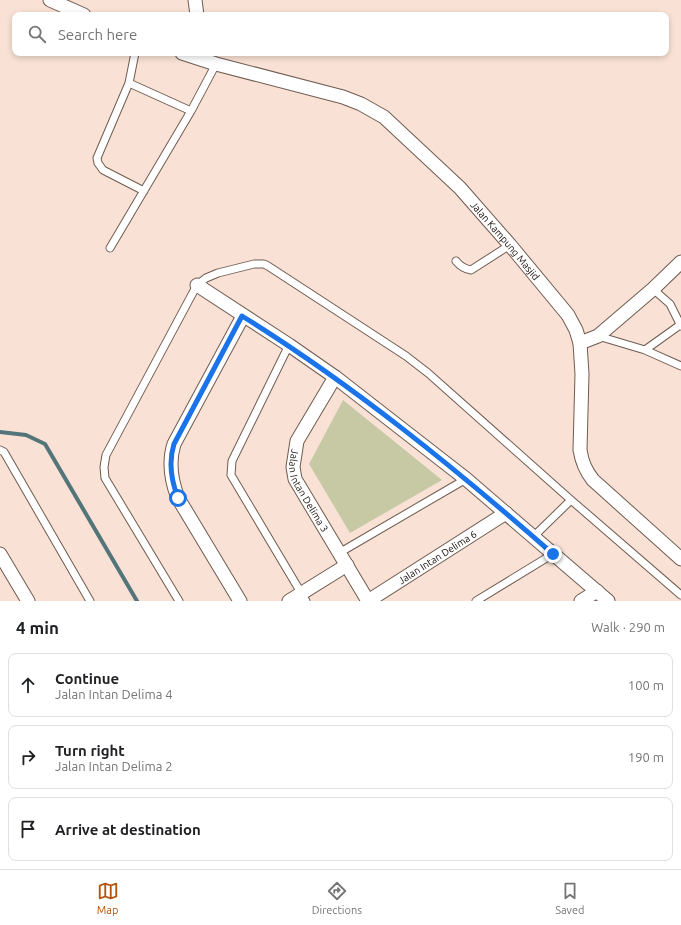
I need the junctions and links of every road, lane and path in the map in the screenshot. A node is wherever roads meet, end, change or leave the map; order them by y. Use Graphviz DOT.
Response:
graph roads {
  1 [pos="50,0"];
  2 [pos="195,0"];
  3 [pos="77,12"];
  4 [pos="197,12"];
  5 [pos="134,56"];
  6 [pos="198,56"];
  7 [pos="216,64"];
  8 [pos="129,83"];
  9 [pos="191,112"];
  10 [pos="144,191"];
  11 [pos="510,245"];
  12 [pos="110,248"];
  13 [pos="456,261"];
  14 [pos="681,262"];
  15 [pos="197,286"];
  16 [pos="652,289"];
  17 [pos="242,316"];
  18 [pos="681,326"];
  19 [pos="598,336"];
  20 [pos="580,343"];
  21 [pos="289,345"];
  22 [pos="645,350"];
  23 [pos="681,366"];
  24 [pos="335,377"];
  25 [pos="0,450"];
  26 [pos="466,479"];
  27 [pos="571,500"];
  28 [pos="506,513"];
  29 [pos="533,536"];
  30 [pos="339,553"];
  31 [pos="0,554"];
  32 [pos="553,554"];
  33 [pos="681,559"];
  34 [pos="347,565"];
  35 [pos="5,574"];
  36 [pos="597,591"];
  37 [pos="681,596"];
  38 [pos="304,597"];
  39 [pos="87,600"];
  40 [pos="28,601"];
  41 [pos="179,601"];
  42 [pos="240,601"];
  43 [pos="288,601"];
  44 [pos="368,601"];
  45 [pos="476,601"];
  46 [pos="581,601"];
  47 [pos="608,601"];
  1 -- 3 [label="street"];
  2 -- 4 [label="street"];
  5 -- 8 [label="lane"];
  6 -- 7 [label="street, Jalan Kampung Masjid"];
  7 -- 9 [label="lane"];
  7 -- 11 [label="street, Jalan Kampung Masjid"];
  8 -- 9 [label="lane"];
  8 -- 10 [label="lane"];
  9 -- 10 [label="lane"];
  10 -- 12 [label="lane"];
  11 -- 13 [label="lane"];
  11 -- 20 [label="street, Jalan Kampung Masjid"];
  14 -- 16 [label="street"];
  15 -- 17 [label="street"];
  15 -- 27 [label="lane"];
  15 -- 41 [label="lane"];
  16 -- 18 [label="lane"];
  16 -- 19 [label="street"];
  17 -- 21 [label="street"];
  17 -- 42 [label="street"];
  18 -- 22 [label="lane"];
  19 -- 20 [label="street"];
  19 -- 22 [label="lane"];
  20 -- 33 [label="street, Jalan Kampung Masjid"];
  21 -- 24 [label="street"];
  21 -- 38 [label="lane"];
  22 -- 23 [label="lane"];
  24 -- 26 [label="street"];
  24 -- 30 [label="street, Jalan Intan Delima 3"];
  25 -- 39 [label="lane"];
  26 -- 28 [label="street"];
  26 -- 30 [label="lane"];
  27 -- 29 [label="lane"];
  27 -- 37 [label="lane"];
  28 -- 29 [label="street"];
  28 -- 44 [label="street, Jalan Intan Delima 6"];
  29 -- 32 [label="street"];
  30 -- 34 [label="street, Jalan Intan Delima 3"];
  31 -- 35 [label="street"];
  32 -- 36 [label="street"];
  32 -- 45 [label="lane"];
  34 -- 38 [label="street"];
  34 -- 44 [label="street, Jalan Intan Delima 3"];
  35 -- 40 [label="street"];
  36 -- 46 [label="street"];
  36 -- 47 [label="street"];
  38 -- 43 [label="street"];
}
